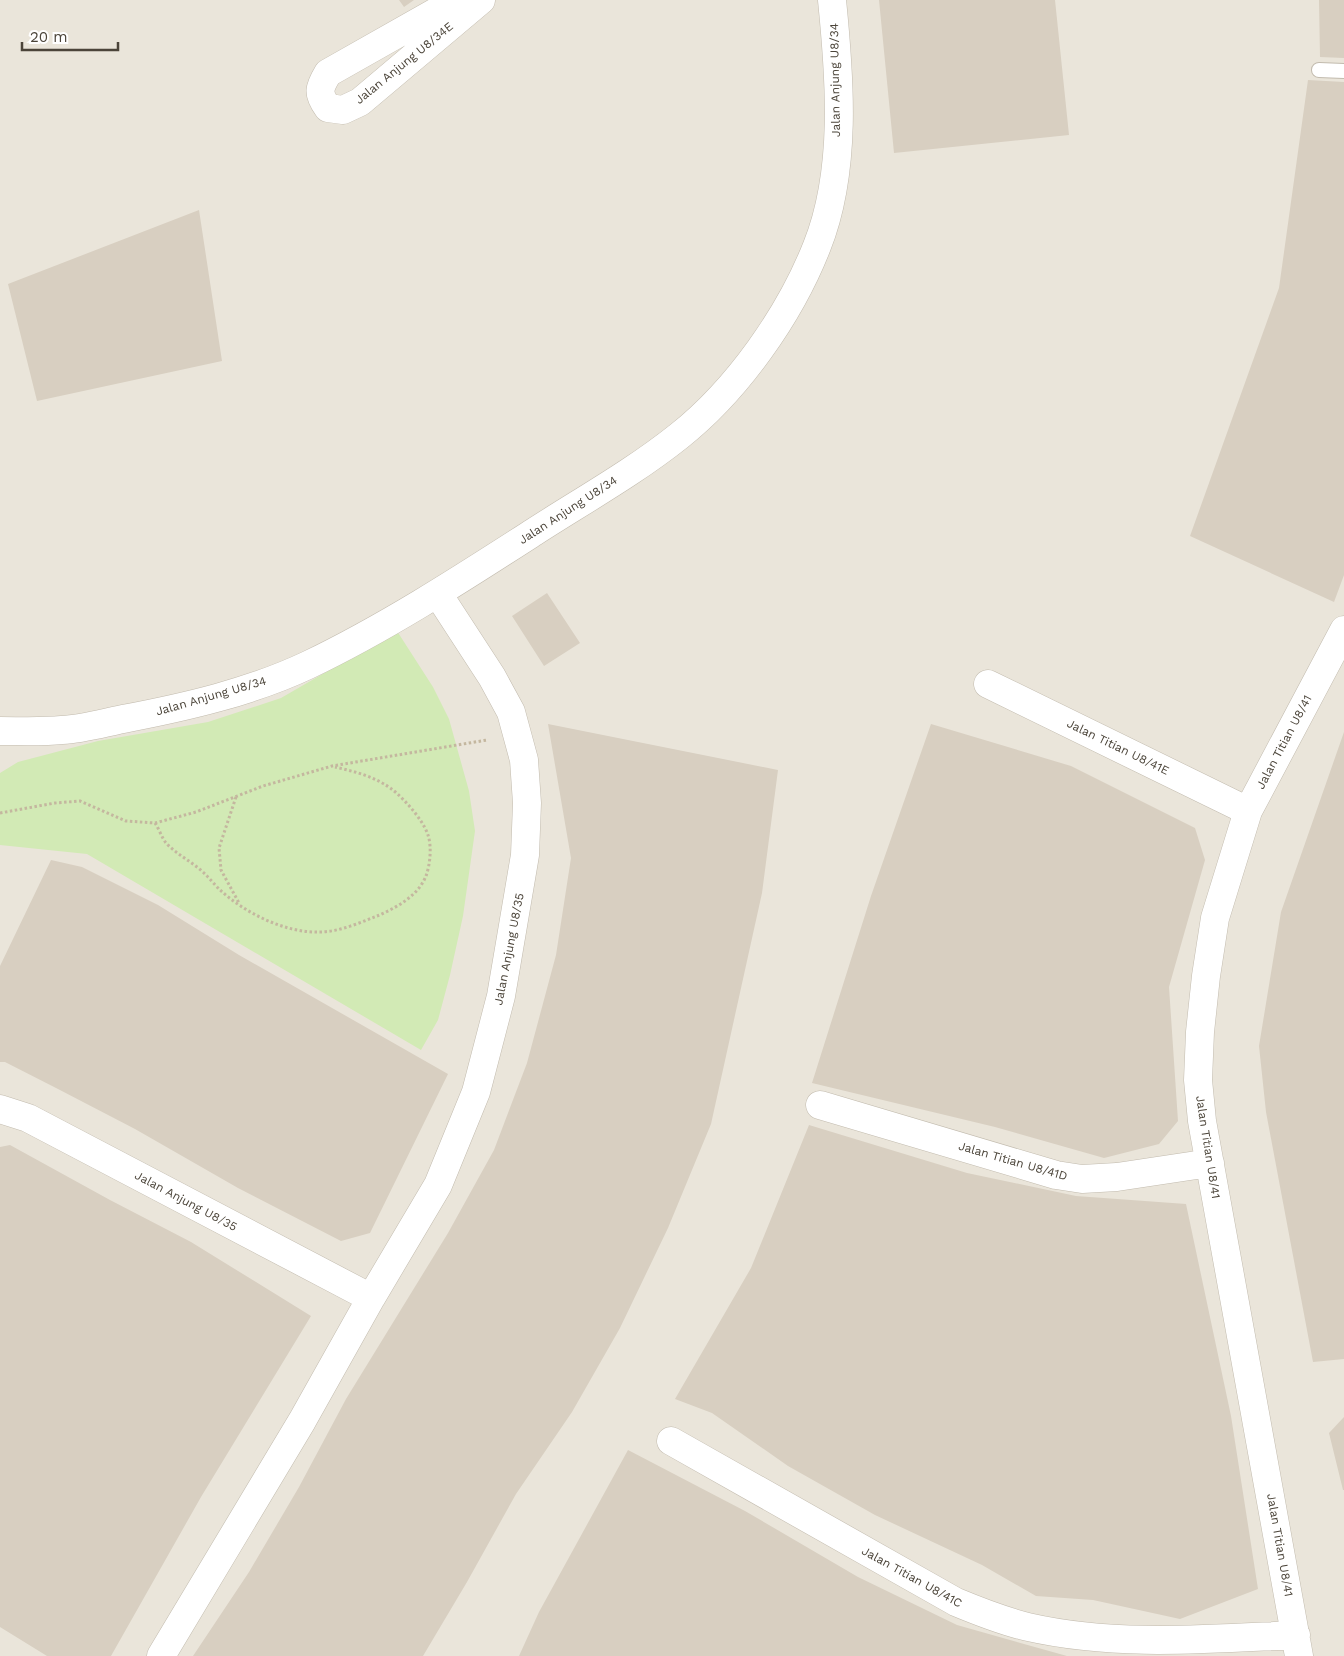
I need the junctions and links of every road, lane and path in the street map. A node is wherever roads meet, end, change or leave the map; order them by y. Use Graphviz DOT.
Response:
graph roads {
  1 [pos="457,0"];
  2 [pos="482,0"];
  3 [pos="832,0"];
  4 [pos="1319,70"];
  5 [pos="1344,71"];
  6 [pos="438,594"];
  7 [pos="1344,631"];
  8 [pos="988,684"];
  9 [pos="0,731"];
  10 [pos="518,735"];
  11 [pos="332,766"];
  12 [pos="236,796"];
  13 [pos="1248,811"];
  14 [pos="0,813"];
  15 [pos="156,823"];
  16 [pos="239,904"];
  17 [pos="820,1106"];
  18 [pos="0,1109"];
  19 [pos="1210,1163"];
  20 [pos="370,1298"];
  21 [pos="671,1442"];
  22 [pos="1298,1646"];
  23 [pos="161,1656"];
  1 -- 2 [label="street, Jalan Anjung U8/34E"];
  3 -- 6 [label="street, Jalan Anjung U8/34"];
  4 -- 5 [label="lane"];
  6 -- 9 [label="street, Jalan Anjung U8/34"];
  6 -- 10 [label="street, Jalan Anjung U8/35"];
  7 -- 13 [label="street, Jalan Titian U8/41"];
  8 -- 13 [label="street, Jalan Titian U8/41E"];
  10 -- 11 [label="path"];
  10 -- 20 [label="street, Jalan Anjung U8/35"];
  11 -- 12 [label="path"];
  11 -- 16 [label="path"];
  12 -- 15 [label="path"];
  12 -- 16 [label="path"];
  13 -- 19 [label="street, Jalan Titian U8/41"];
  14 -- 15 [label="path"];
  15 -- 16 [label="path"];
  17 -- 19 [label="street, Jalan Titian U8/41D"];
  18 -- 20 [label="street, Jalan Anjung U8/35"];
  19 -- 22 [label="street, Jalan Titian U8/41"];
  20 -- 23 [label="street, Jalan Anjung U8/35"];
  21 -- 22 [label="street, Jalan Titian U8/41C"];
}
